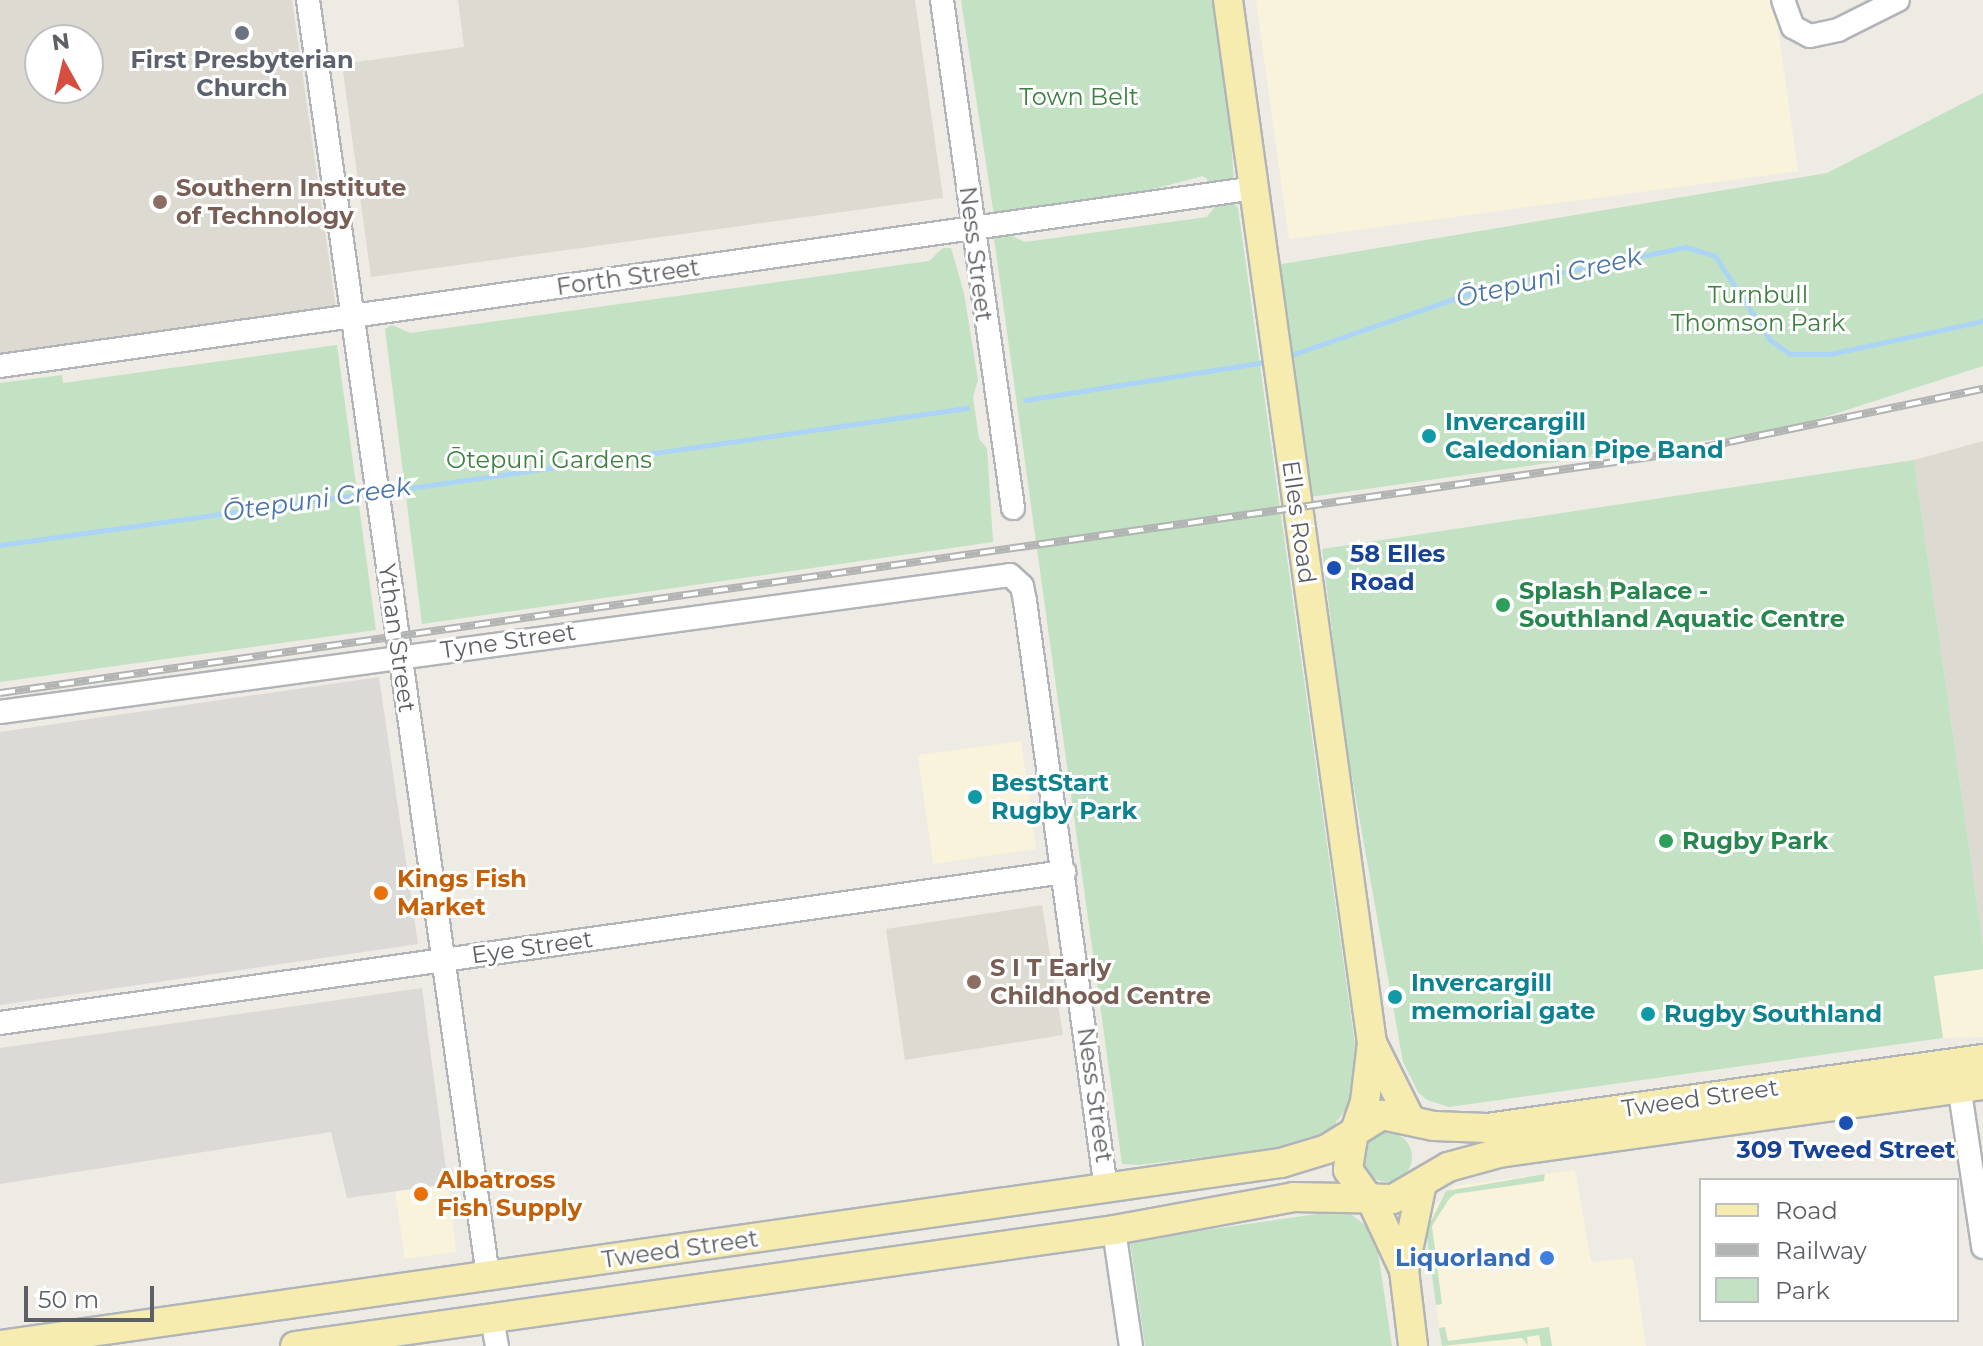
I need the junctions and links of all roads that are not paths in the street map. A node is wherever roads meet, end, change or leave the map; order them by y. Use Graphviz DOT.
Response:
graph roads {
  1 [pos="308,0"];
  2 [pos="942,0"];
  3 [pos="1228,0"];
  4 [pos="1783,0"];
  5 [pos="1898,0"];
  6 [pos="1255,188"];
  7 [pos="974,229"];
  8 [pos="352,316"];
  9 [pos="0,366"];
  10 [pos="1013,508"];
  11 [pos="1015,578"];
  12 [pos="400,657"];
  13 [pos="0,712"];
  14 [pos="1064,872"];
  15 [pos="442,960"];
  16 [pos="0,1023"];
  17 [pos="1372,1043"];
  18 [pos="1971,1074"];
  19 [pos="1414,1121"];
  20 [pos="1355,1130"];
  21 [pos="1423,1183"];
  22 [pos="1106,1189"];
  23 [pos="1369,1197"];
  24 [pos="1144,1225"];
  25 [pos="1114,1230"];
  26 [pos="1983,1247"];
  27 [pos="1404,1270"];
  28 [pos="488,1276"];
  29 [pos="452,1281"];
  30 [pos="530,1313"];
  31 [pos="492,1318"];
  32 [pos="0,1345"];
  33 [pos="295,1346"];
  34 [pos="497,1346"];
  35 [pos="1131,1346"];
  36 [pos="1413,1346"];
  1 -- 8 [label="street, Ythan Street"];
  2 -- 7 [label="street, Ness Street"];
  3 -- 6 [label="main road, Elles Road"];
  4 -- 5 [label="street"];
  6 -- 7 [label="street, Forth Street"];
  6 -- 17 [label="main road, Elles Road"];
  7 -- 8 [label="street, Forth Street"];
  7 -- 10 [label="street, Ness Street"];
  8 -- 9 [label="street, Forth Street"];
  8 -- 12 [label="street, Ythan Street"];
  11 -- 12 [label="street, Tyne Street"];
  11 -- 14 [label="street, Ness Street"];
  12 -- 13 [label="street, Tyne Street"];
  12 -- 15 [label="street, Ythan Street"];
  14 -- 15 [label="street, Eye Street"];
  14 -- 22 [label="street, Ness Street"];
  15 -- 16 [label="street, Eye Street"];
  15 -- 28 [label="street, Ythan Street"];
  17 -- 19 [label="main road, Elles Road"];
  17 -- 20 [label="main road, Elles Road"];
  18 -- 19 [label="main road, Tweed Street"];
  18 -- 21 [label="main road, Tweed Street"];
  18 -- 26 [label="street"];
  19 -- 20 [label="main road, Tweed Street"];
  19 -- 21 [label="main road"];
  20 -- 22 [label="main road, Tweed Street"];
  20 -- 23 [label="main road"];
  21 -- 23 [label="main road, Tweed Street"];
  21 -- 27 [label="main road"];
  22 -- 24 [label="main road"];
  22 -- 28 [label="main road, Tweed Street"];
  23 -- 24 [label="main road, Tweed Street"];
  23 -- 27 [label="main road"];
  24 -- 25 [label="main road, Tweed Street"];
  25 -- 30 [label="main road, Tweed Street"];
  25 -- 35 [label="street"];
  27 -- 36 [label="main road"];
  28 -- 29 [label="main road, Tweed Street"];
  28 -- 30 [label="main road"];
  29 -- 31 [label="main road"];
  29 -- 32 [label="main road, Tweed Street"];
  30 -- 31 [label="main road, Tweed Street"];
  31 -- 33 [label="main road, Tweed Street"];
  31 -- 34 [label="street"];
}
